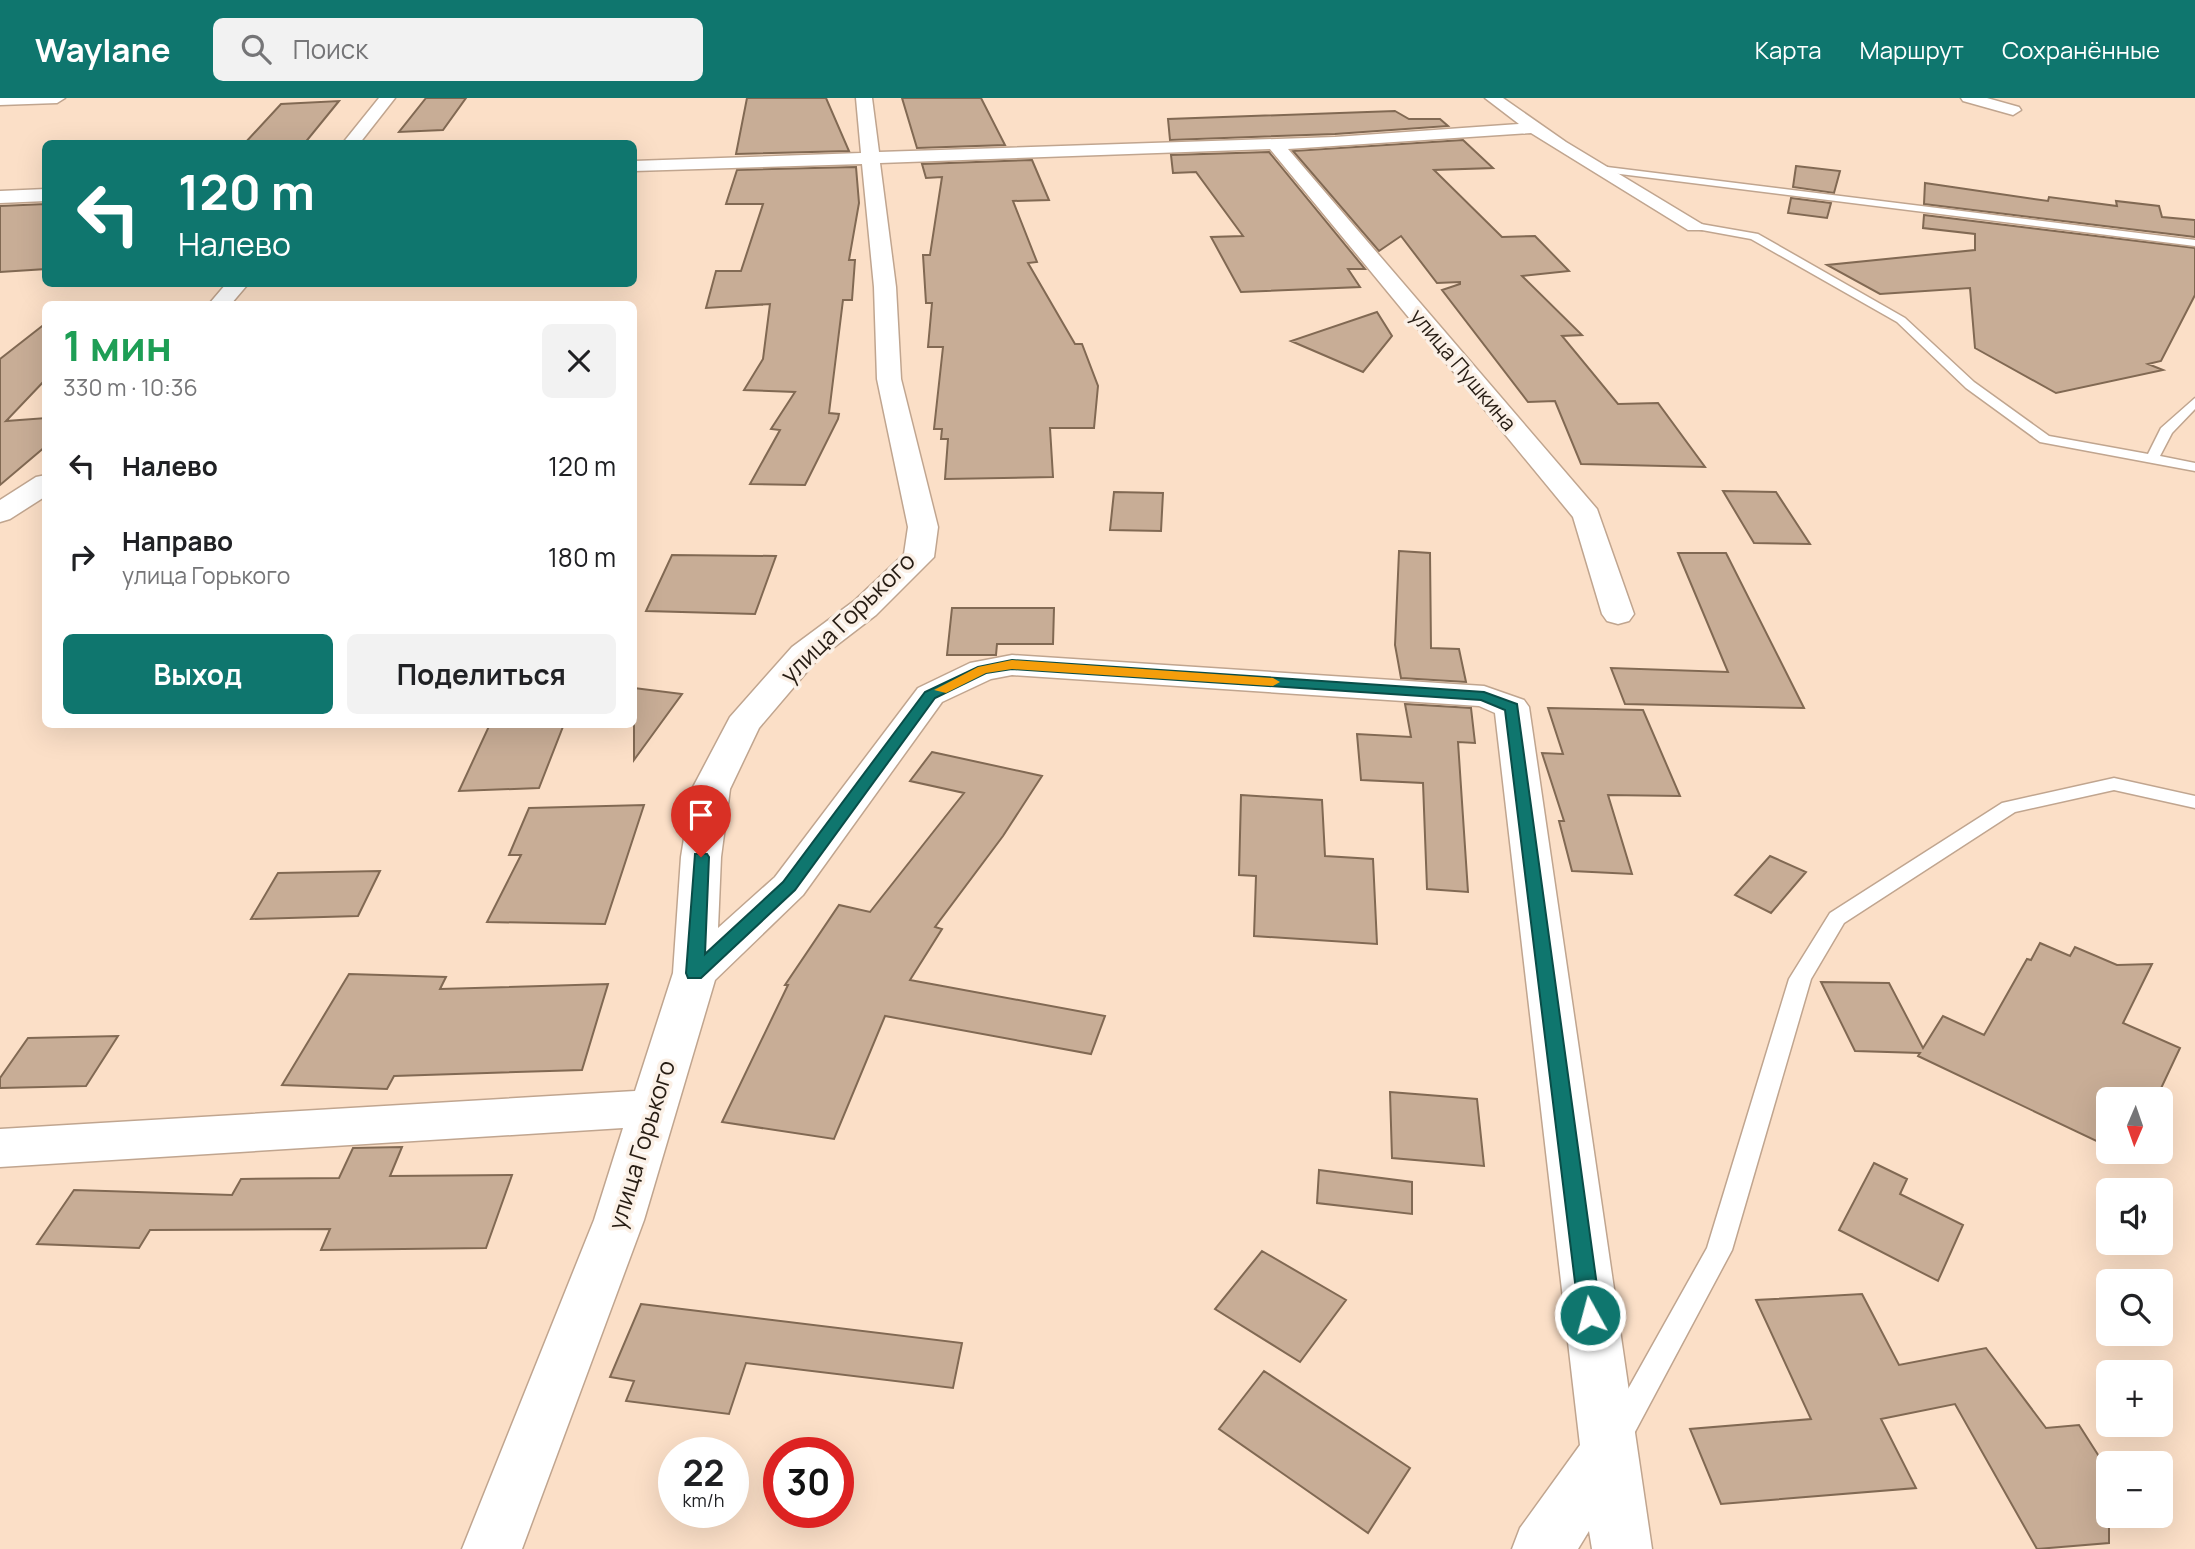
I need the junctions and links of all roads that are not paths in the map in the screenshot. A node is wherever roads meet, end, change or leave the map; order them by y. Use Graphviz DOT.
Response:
graph roads {
  1 [pos="57,98"];
  2 [pos="387,98"];
  3 [pos="864,98"];
  4 [pos="1493,98"];
  5 [pos="1969,98"];
  6 [pos="0,100"];
  7 [pos="2013,110"];
  8 [pos="1536,128"];
  9 [pos="353,140"];
  10 [pos="1273,143"];
  11 [pos="872,159"];
  12 [pos="637,166"];
  13 [pos="1599,169"];
  14 [pos="42,195"];
  15 [pos="0,197"];
  16 [pos="1695,226"];
  17 [pos="2195,243"];
  18 [pos="234,287"];
  19 [pos="223,301"];
  20 [pos="2195,402"];
  21 [pos="2152,459"];
  22 [pos="2195,467"];
  23 [pos="42,486"];
  24 [pos="0,513"];
  25 [pos="1618,614"];
  26 [pos="2195,802"];
  27 [pos="695,973"];
  28 [pos="653,1108"];
  29 [pos="0,1148"];
  30 [pos="1608,1453"];
  31 [pos="492,1549"];
  32 [pos="1542,1549"];
  33 [pos="1622,1549"];
  1 -- 6 [label="street"];
  2 -- 9 [label="street"];
  3 -- 11 [label="street, улица Горького"];
  4 -- 8 [label="street"];
  5 -- 7 [label="street"];
  8 -- 10 [label="street"];
  8 -- 13 [label="street"];
  10 -- 11 [label="street"];
  10 -- 25 [label="street, улица Пушкина"];
  11 -- 12 [label="street"];
  11 -- 27 [label="street, улица Горького"];
  13 -- 16 [label="street"];
  13 -- 17 [label="lane"];
  14 -- 15 [label="street"];
  16 -- 21 [label="lane"];
  18 -- 19 [label="street"];
  20 -- 21 [label="lane"];
  21 -- 22 [label="lane"];
  23 -- 24 [label="street"];
  26 -- 30 [label="lane"];
  27 -- 28 [label="street, улица Горького"];
  27 -- 30 [label="street"];
  28 -- 29 [label="street"];
  28 -- 31 [label="street, улица Горького"];
  30 -- 32 [label="street"];
  30 -- 33 [label="street"];
}
